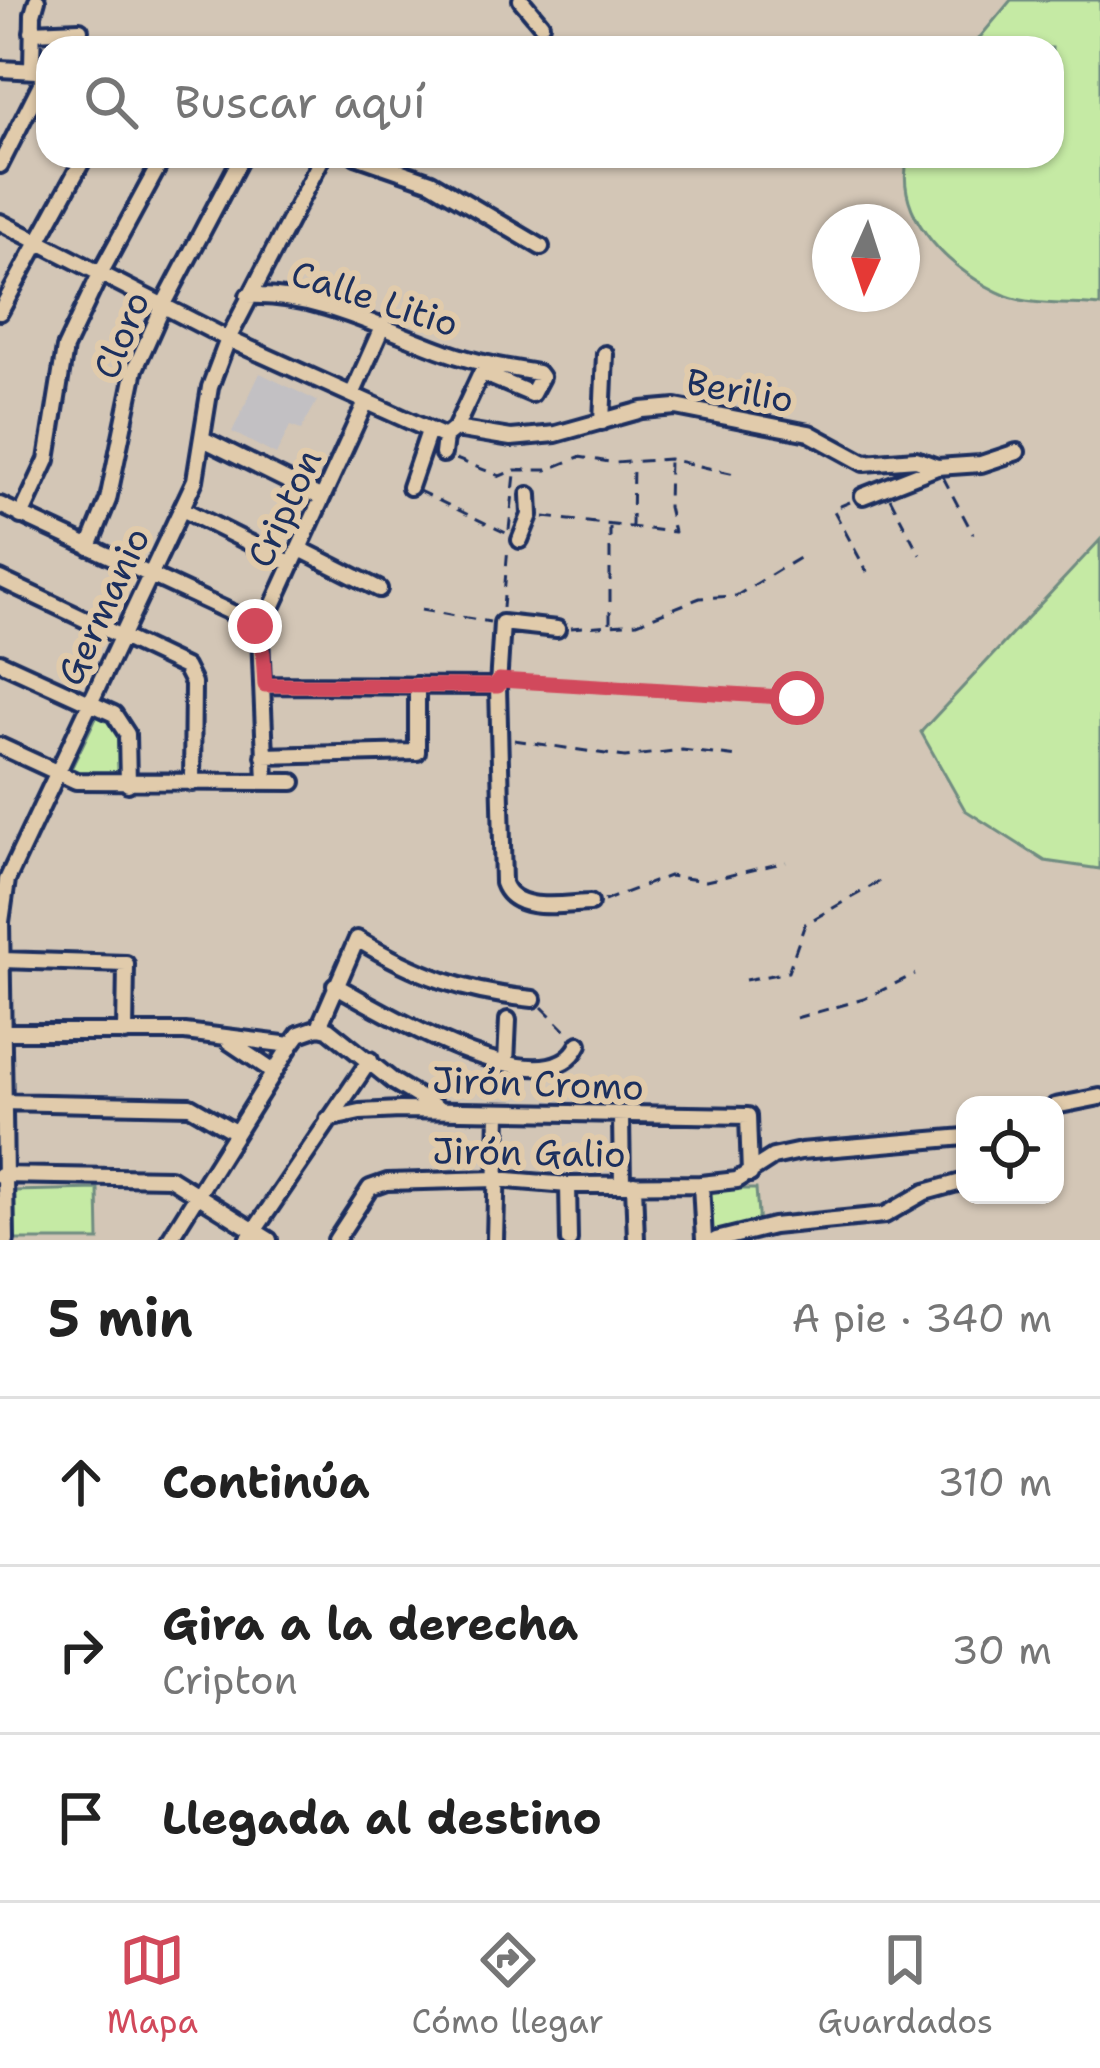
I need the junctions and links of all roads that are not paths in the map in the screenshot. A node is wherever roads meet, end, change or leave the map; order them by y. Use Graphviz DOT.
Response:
graph roads {
  1 [pos="37,0"];
  2 [pos="521,0"];
  3 [pos="542,24"];
  4 [pos="80,30"];
  5 [pos="32,32"];
  6 [pos="36,48"];
  7 [pos="0,69"];
  8 [pos="36,72"];
  9 [pos="36,85"];
  10 [pos="0,165"];
  11 [pos="78,168"];
  12 [pos="157,168"];
  13 [pos="236,168"];
  14 [pos="316,168"];
  15 [pos="391,168"];
  16 [pos="0,222"];
  17 [pos="39,240"];
  18 [pos="541,247"];
  19 [pos="101,272"];
  20 [pos="248,296"];
  21 [pos="164,304"];
  22 [pos="0,312"];
  23 [pos="382,326"];
  24 [pos="228,339"];
  25 [pos="605,354"];
  26 [pos="358,399"];
  27 [pos="602,422"];
  28 [pos="429,431"];
  29 [pos="205,440"];
  30 [pos="448,440"];
  31 [pos="1017,452"];
  32 [pos="937,467"];
  33 [pos="410,487"];
  34 [pos="529,495"];
  35 [pos="863,496"];
  36 [pos="322,498"];
  37 [pos="0,505"];
  38 [pos="182,509"];
  39 [pos="21,516"];
  40 [pos="520,540"];
  41 [pos="88,548"];
  42 [pos="300,549"];
  43 [pos="290,563"];
  44 [pos="152,573"];
  45 [pos="0,579"];
  46 [pos="380,589"];
  47 [pos="557,629"];
  48 [pos="260,634"];
  49 [pos="122,637"];
  50 [pos="0,662"];
  51 [pos="498,683"];
  52 [pos="265,685"];
  53 [pos="417,685"];
  54 [pos="90,702"];
  55 [pos="0,746"];
  56 [pos="264,756"];
  57 [pos="57,774"];
  58 [pos="266,782"];
  59 [pos="293,782"];
  60 [pos="192,783"];
  61 [pos="128,784"];
  62 [pos="590,903"];
  63 [pos="2,960"];
  64 [pos="334,985"];
  65 [pos="533,999"];
  66 [pos="508,1020"];
  67 [pos="319,1027"];
  68 [pos="1,1032"];
  69 [pos="124,1033"];
  70 [pos="222,1038"];
  71 [pos="579,1044"];
  72 [pos="291,1045"];
  73 [pos="370,1060"];
  74 [pos="506,1063"];
  75 [pos="274,1072"];
  76 [pos="1100,1097"];
  77 [pos="2,1102"];
  78 [pos="1064,1104"];
  79 [pos="442,1110"];
  80 [pos="497,1113"];
  81 [pos="621,1117"];
  82 [pos="328,1119"];
  83 [pos="235,1132"];
  84 [pos="956,1138"];
  85 [pos="750,1174"];
  86 [pos="3,1175"];
  87 [pos="496,1179"];
  88 [pos="956,1183"];
  89 [pos="628,1184"];
  90 [pos="701,1184"];
  91 [pos="568,1185"];
  92 [pos="196,1192"];
  93 [pos="251,1235"];
  94 [pos="6,1240"];
  95 [pos="169,1240"];
  96 [pos="269,1240"];
  97 [pos="336,1240"];
  98 [pos="495,1240"];
  99 [pos="569,1240"];
  100 [pos="636,1240"];
  101 [pos="704,1240"];
  102 [pos="716,1240"];
  1 -- 5 [label="street"];
  2 -- 3 [label="street"];
  4 -- 5 [label="street"];
  5 -- 6 [label="street"];
  7 -- 8 [label="street"];
  9 -- 10 [label="street"];
  11 -- 17 [label="street"];
  12 -- 19 [label="street"];
  13 -- 21 [label="street, Cloro"];
  14 -- 20 [label="street, Germanio"];
  15 -- 18 [label="street"];
  16 -- 17 [label="street, Berilio"];
  17 -- 19 [label="street, Berilio"];
  17 -- 22 [label="street"];
  19 -- 21 [label="street, Berilio"];
  19 -- 39 [label="street"];
  20 -- 23 [label="street, Calle Litio"];
  20 -- 24 [label="street, Germanio"];
  21 -- 24 [label="street, Berilio"];
  21 -- 41 [label="street, Cloro"];
  23 -- 26 [label="street, Cripton"];
  23 -- 30 [label="street, Calle Litio"];
  24 -- 26 [label="street, Berilio"];
  24 -- 29 [label="street, Germanio"];
  25 -- 27 [label="street"];
  26 -- 28 [label="street, Berilio"];
  26 -- 36 [label="street, Cripton"];
  27 -- 30 [label="street, Berilio"];
  27 -- 32 [label="street, Berilio"];
  28 -- 30 [label="street, Berilio"];
  28 -- 33 [label="street"];
  29 -- 36 [label="street"];
  29 -- 38 [label="street, Germanio"];
  31 -- 32 [label="street"];
  32 -- 35 [label="street"];
  34 -- 40 [label="street"];
  36 -- 42 [label="street, Cripton"];
  37 -- 39 [label="street"];
  38 -- 43 [label="street"];
  38 -- 44 [label="street, Germanio"];
  39 -- 41 [label="street"];
  41 -- 44 [label="street"];
  42 -- 43 [label="street, Cripton"];
  42 -- 46 [label="street"];
  43 -- 48 [label="street, Cripton"];
  44 -- 48 [label="street"];
  44 -- 49 [label="street, Germanio"];
  45 -- 49 [label="street"];
  47 -- 51 [label="street"];
  48 -- 52 [label="street, Cripton"];
  49 -- 54 [label="street, Germanio"];
  49 -- 60 [label="street"];
  50 -- 54 [label="street"];
  51 -- 53 [label="street"];
  51 -- 62 [label="street"];
  52 -- 53 [label="street"];
  52 -- 56 [label="street, Cripton"];
  53 -- 56 [label="street"];
  54 -- 57 [label="street, Germanio"];
  54 -- 61 [label="street"];
  55 -- 57 [label="street"];
  56 -- 58 [label="street, Cripton"];
  57 -- 61 [label="street"];
  57 -- 63 [label="street, Germanio"];
  58 -- 59 [label="street"];
  58 -- 60 [label="street"];
  60 -- 61 [label="street"];
  63 -- 68 [label="street, Germanio"];
  63 -- 69 [label="street"];
  64 -- 65 [label="street"];
  64 -- 67 [label="street"];
  64 -- 74 [label="street"];
  66 -- 74 [label="street"];
  67 -- 72 [label="street"];
  67 -- 73 [label="street"];
  68 -- 69 [label="street"];
  68 -- 77 [label="street, Germanio"];
  69 -- 70 [label="street"];
  70 -- 72 [label="street"];
  70 -- 75 [label="street"];
  71 -- 74 [label="street"];
  72 -- 75 [label="street"];
  73 -- 79 [label="street"];
  73 -- 82 [label="street"];
  75 -- 83 [label="street"];
  76 -- 78 [label="street"];
  77 -- 83 [label="street"];
  77 -- 86 [label="street, Germanio"];
  79 -- 80 [label="street, Jirón Cromo"];
  79 -- 82 [label="street, Jirón Cromo"];
  80 -- 81 [label="street, Jirón Cromo"];
  80 -- 87 [label="street"];
  81 -- 85 [label="street, Jirón Cromo"];
  81 -- 89 [label="street"];
  82 -- 93 [label="street"];
  83 -- 92 [label="street"];
  84 -- 85 [label="street"];
  85 -- 90 [label="street, Jirón Galio"];
  86 -- 92 [label="street"];
  86 -- 94 [label="street, Germanio"];
  87 -- 91 [label="street, Jirón Galio"];
  87 -- 97 [label="street, Jirón Galio"];
  87 -- 98 [label="street"];
  88 -- 102 [label="street"];
  89 -- 90 [label="street, Jirón Galio"];
  89 -- 91 [label="street, Jirón Galio"];
  89 -- 100 [label="street"];
  90 -- 101 [label="street"];
  91 -- 99 [label="street"];
  92 -- 93 [label="street"];
  92 -- 95 [label="street"];
  93 -- 96 [label="street"];
}
